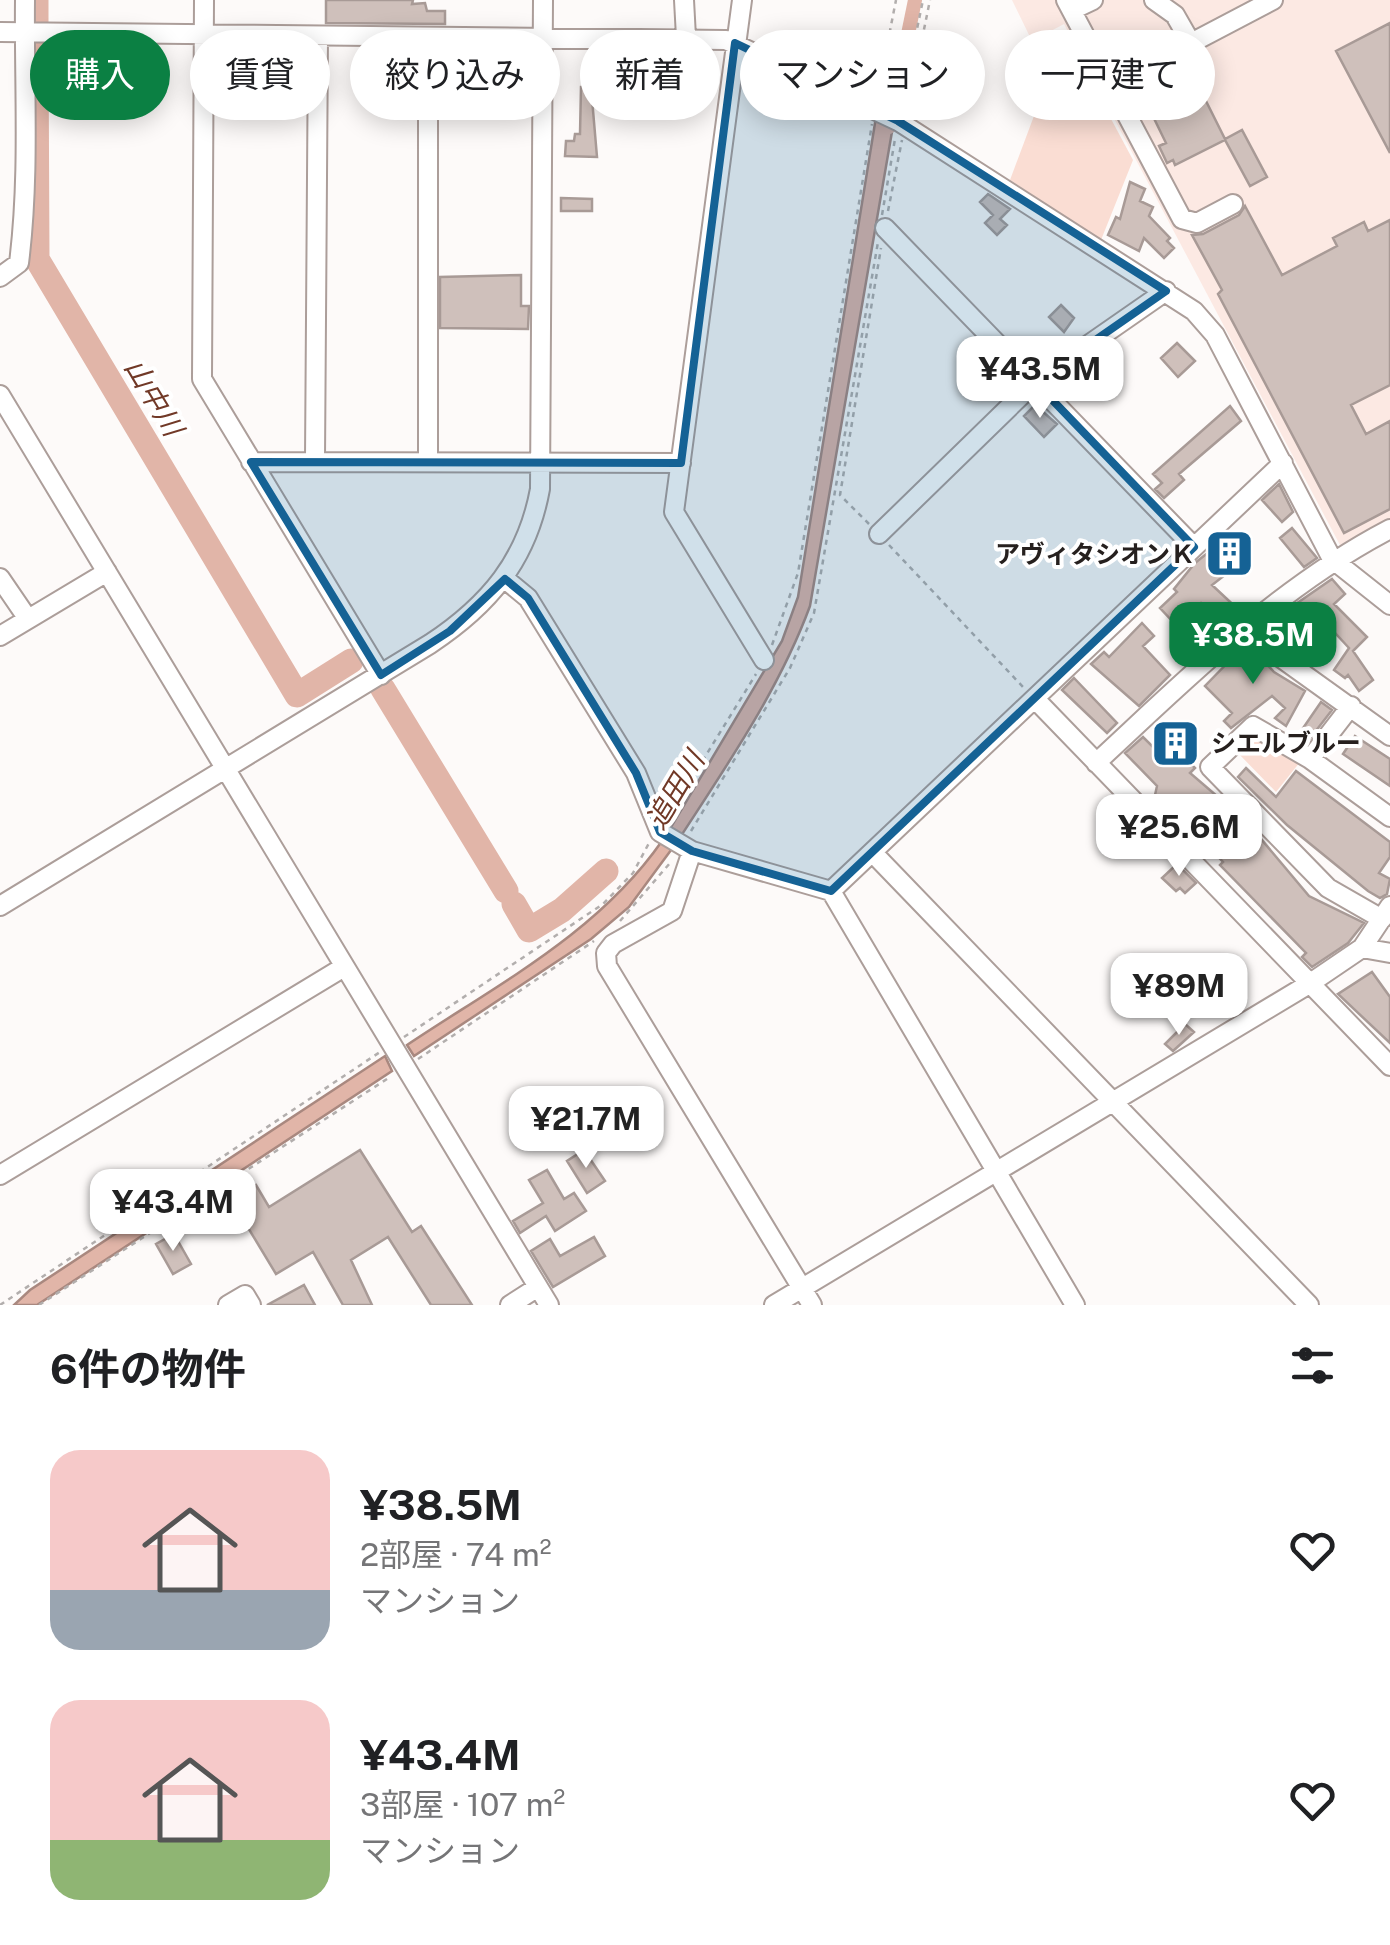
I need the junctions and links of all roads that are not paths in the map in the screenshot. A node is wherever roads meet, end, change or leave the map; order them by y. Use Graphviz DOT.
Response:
graph roads {
  1 [pos="25,0"];
  2 [pos="204,0"];
  3 [pos="543,0"];
  4 [pos="684,0"];
  5 [pos="742,0"];
  6 [pos="1092,0"];
  7 [pos="1154,0"];
  8 [pos="1272,0"];
  9 [pos="1069,5"];
  10 [pos="203,30"];
  11 [pos="545,30"];
  12 [pos="686,30"];
  13 [pos="1083,30"];
  14 [pos="1184,30"];
  15 [pos="1215,30"];
  16 [pos="0,32"];
  17 [pos="24,34"];
  18 [pos="190,35"];
  19 [pos="720,42"];
  20 [pos="734,44"];
  21 [pos="203,120"];
  22 [pos="317,120"];
  23 [pos="428,120"];
  24 [pos="544,120"];
  25 [pos="1132,120"];
  26 [pos="1234,204"];
  27 [pos="884,228"];
  28 [pos="0,278"];
  29 [pos="1166,291"];
  30 [pos="1034,382"];
  31 [pos="0,395"];
  32 [pos="315,459"];
  33 [pos="428,459"];
  34 [pos="250,462"];
  35 [pos="681,463"];
  36 [pos="1283,463"];
  37 [pos="542,464"];
  38 [pos="1390,529"];
  39 [pos="879,534"];
  40 [pos="1194,547"];
  41 [pos="1332,560"];
  42 [pos="107,572"];
  43 [pos="0,578"];
  44 [pos="505,579"];
  45 [pos="1390,605"];
  46 [pos="28,619"];
  47 [pos="1246,624"];
  48 [pos="0,636"];
  49 [pos="764,660"];
  50 [pos="381,675"];
  51 [pos="1036,700"];
  52 [pos="1351,706"];
  53 [pos="1390,736"];
  54 [pos="1310,759"];
  55 [pos="1096,763"];
  56 [pos="227,770"];
  57 [pos="1390,818"];
  58 [pos="672,838"];
  59 [pos="873,854"];
  60 [pos="831,891"];
  61 [pos="0,906"];
  62 [pos="1386,912"];
  63 [pos="1362,948"];
  64 [pos="1390,953"];
  65 [pos="344,967"];
  66 [pos="1309,984"];
  67 [pos="1390,1066"];
  68 [pos="1112,1102"];
  69 [pos="996,1172"];
  70 [pos="0,1175"];
  71 [pos="538,1287"];
  72 [pos="802,1288"];
  73 [pos="228,1305"];
  74 [pos="251,1305"];
  75 [pos="510,1305"];
  76 [pos="549,1305"];
  77 [pos="774,1305"];
  78 [pos="812,1305"];
  79 [pos="1075,1305"];
  80 [pos="1309,1305"];
  1 -- 17 [label="street"];
  2 -- 10 [label="street"];
  3 -- 11 [label="street"];
  4 -- 12 [label="street"];
  5 -- 20 [label="street"];
  6 -- 9 [label="street"];
  7 -- 14 [label="street"];
  8 -- 15 [label="street"];
  9 -- 13 [label="street"];
  16 -- 17 [label="street"];
  17 -- 18 [label="street"];
  17 -- 28 [label="street"];
  19 -- 20 [label="street"];
  20 -- 29 [label="street"];
  20 -- 35 [label="street"];
  21 -- 34 [label="street"];
  22 -- 32 [label="street"];
  23 -- 33 [label="street"];
  24 -- 37 [label="street"];
  25 -- 26 [label="street"];
  27 -- 30 [label="street"];
  29 -- 30 [label="street"];
  29 -- 36 [label="street"];
  30 -- 39 [label="street"];
  30 -- 40 [label="street"];
  31 -- 42 [label="street"];
  32 -- 33 [label="street"];
  32 -- 34 [label="street"];
  33 -- 37 [label="street"];
  34 -- 50 [label="street"];
  35 -- 37 [label="street"];
  35 -- 49 [label="street"];
  36 -- 40 [label="street"];
  36 -- 41 [label="street"];
  37 -- 44 [label="street"];
  38 -- 41 [label="street"];
  40 -- 51 [label="street"];
  41 -- 45 [label="street"];
  41 -- 47 [label="street"];
  42 -- 46 [label="street"];
  42 -- 56 [label="street"];
  43 -- 46 [label="street"];
  44 -- 50 [label="street"];
  44 -- 58 [label="street"];
  46 -- 48 [label="street"];
  47 -- 52 [label="street"];
  47 -- 55 [label="street"];
  50 -- 56 [label="street"];
  51 -- 55 [label="street"];
  51 -- 59 [label="street"];
  52 -- 53 [label="street"];
  52 -- 54 [label="street"];
  54 -- 57 [label="street"];
  54 -- 62 [label="street"];
  55 -- 66 [label="street"];
  56 -- 61 [label="street"];
  56 -- 65 [label="street"];
  58 -- 60 [label="street"];
  58 -- 72 [label="street"];
  59 -- 60 [label="street"];
  59 -- 68 [label="street"];
  60 -- 69 [label="street"];
  62 -- 63 [label="street"];
  63 -- 64 [label="street"];
  63 -- 66 [label="street"];
  65 -- 70 [label="street"];
  65 -- 71 [label="street"];
  66 -- 67 [label="street"];
  66 -- 68 [label="street"];
  68 -- 69 [label="street"];
  68 -- 80 [label="street"];
  69 -- 72 [label="street"];
  69 -- 79 [label="street"];
  71 -- 75 [label="street"];
  71 -- 76 [label="street"];
  72 -- 77 [label="street"];
  72 -- 78 [label="street"];
  73 -- 74 [label="street"];
}
